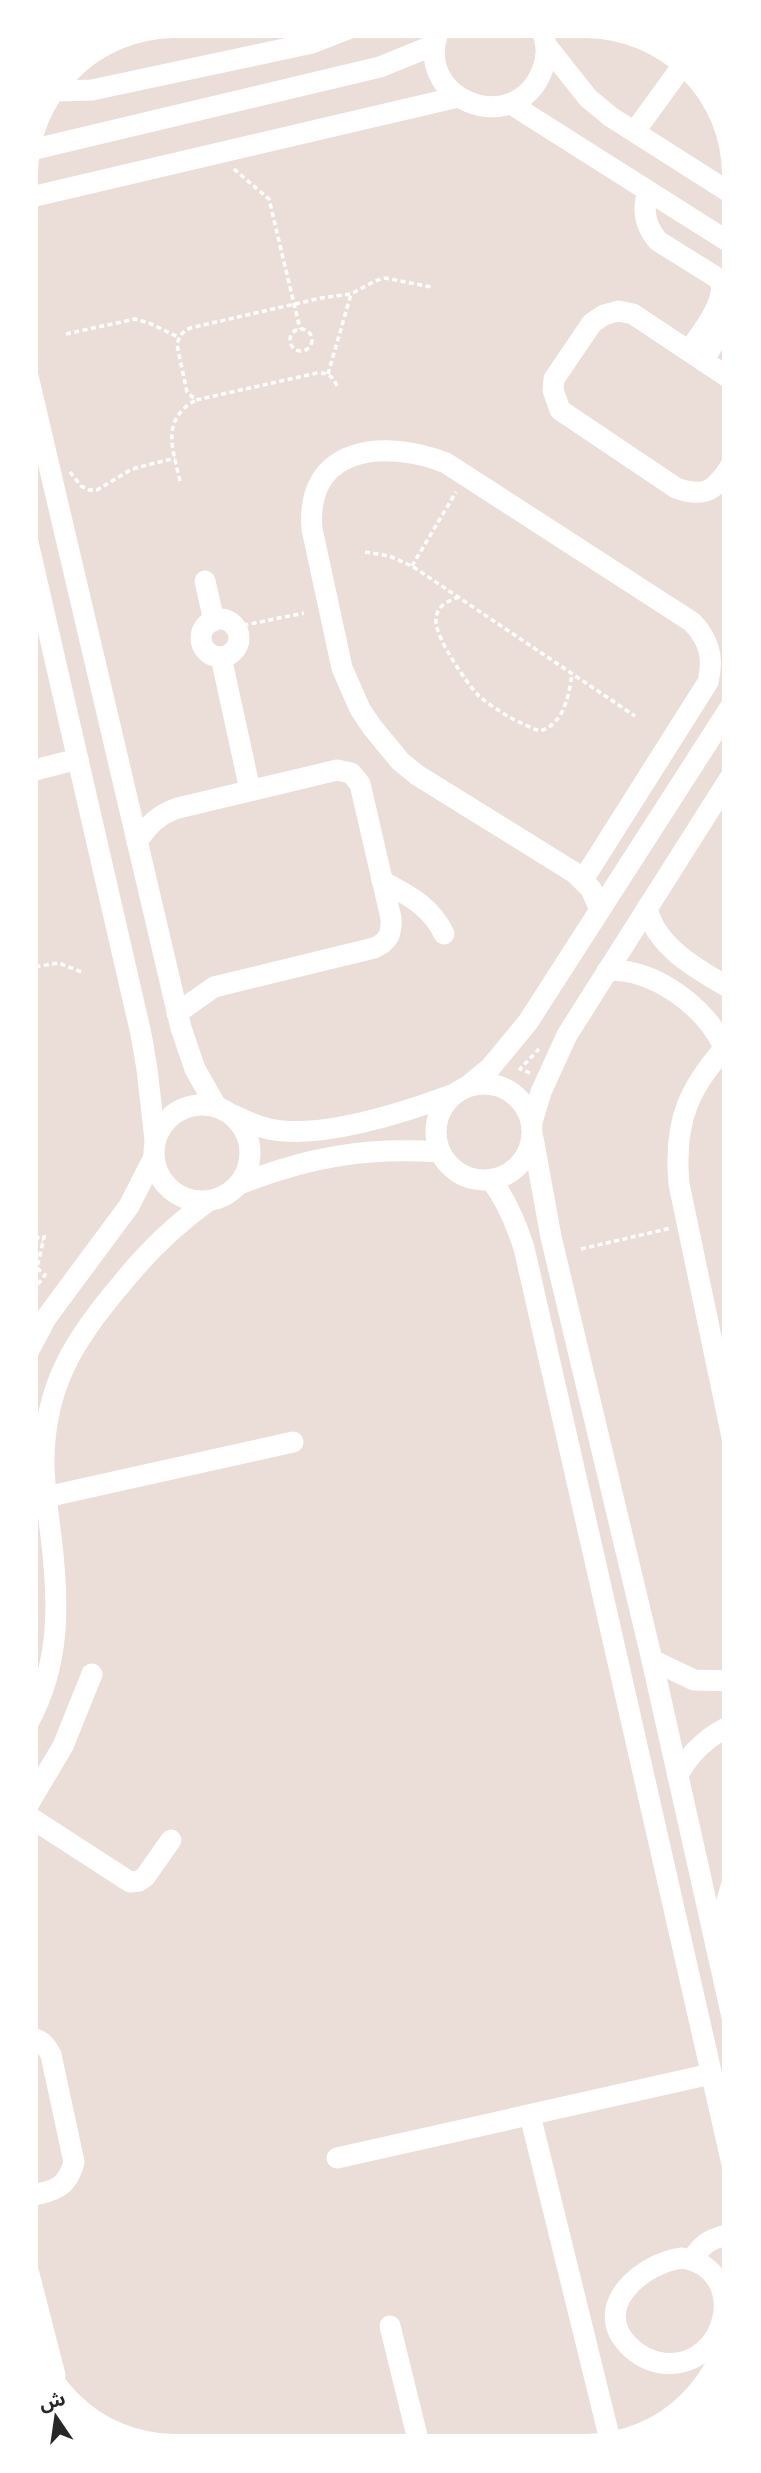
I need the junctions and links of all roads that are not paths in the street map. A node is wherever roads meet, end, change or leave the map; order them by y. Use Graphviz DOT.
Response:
graph roads {
  1 [pos="325,38"];
  2 [pos="433,38"];
  3 [pos="437,38"];
  4 [pos="544,38"];
  5 [pos="545,38"];
  6 [pos="676,73"];
  7 [pos="67,92"];
  8 [pos="458,97"];
  9 [pos="511,104"];
  10 [pos="635,131"];
  11 [pos="41,148"];
  12 [pos="705,177"];
  13 [pos="722,177"];
  14 [pos="722,188"];
  15 [pos="648,191"];
  16 [pos="39,195"];
  17 [pos="722,238"];
  18 [pos="722,325"];
  19 [pos="696,356"];
  20 [pos="722,373"];
  21 [pos="39,423"];
  22 [pos="722,479"];
  23 [pos="205,581"];
  24 [pos="39,589"];
  25 [pos="214,621"];
  26 [pos="221,657"];
  27 [pos="722,720"];
  28 [pos="78,759"];
  29 [pos="39,769"];
  30 [pos="124,785"];
  31 [pos="250,790"];
  32 [pos="722,790"];
  33 [pos="174,809"];
  34 [pos="137,842"];
  35 [pos="581,874"];
  36 [pos="623,874"];
  37 [pos="382,881"];
  38 [pos="647,908"];
  39 [pos="600,910"];
  40 [pos="444,934"];
  41 [pos="607,971"];
  42 [pos="170,981"];
  43 [pos="722,983"];
  44 [pos="214,987"];
  45 [pos="177,1013"];
  46 [pos="722,1035"];
  47 [pos="722,1053"];
  48 [pos="461,1090"];
  49 [pos="224,1111"];
  50 [pos="533,1130"];
  51 [pos="154,1149"];
  52 [pos="440,1152"];
  53 [pos="491,1180"];
  54 [pos="240,1184"];
  55 [pos="207,1202"];
  56 [pos="38,1332"];
  57 [pos="722,1339"];
  58 [pos="293,1442"];
  59 [pos="46,1497"];
  60 [pos="652,1660"];
  61 [pos="92,1674"];
  62 [pos="722,1681"];
  63 [pos="38,1698"];
  64 [pos="722,1730"];
  65 [pos="678,1775"];
  66 [pos="38,1789"];
  67 [pos="38,1822"];
  68 [pos="171,1840"];
  69 [pos="722,1917"];
  70 [pos="718,1957"];
  71 [pos="722,1974"];
  72 [pos="38,2040"];
  73 [pos="711,2074"];
  74 [pos="530,2115"];
  75 [pos="722,2121"];
  76 [pos="337,2158"];
  77 [pos="38,2194"];
  78 [pos="722,2236"];
  79 [pos="692,2260"];
  80 [pos="722,2298"];
  81 [pos="40,2317"];
  82 [pos="390,2326"];
  83 [pos="718,2333"];
  84 [pos="47,2345"];
  85 [pos="608,2432"];
  86 [pos="417,2434"];
  1 -- 7 [label="street"];
  2 -- 11 [label="street"];
  3 -- 8 [label="street"];
  4 -- 9 [label="street"];
  5 -- 10 [label="street"];
  6 -- 10 [label="street"];
  8 -- 9 [label="street"];
  8 -- 16 [label="street"];
  9 -- 15 [label="street"];
  10 -- 12 [label="street"];
  12 -- 13 [label="street"];
  12 -- 14 [label="street"];
  15 -- 17 [label="street"];
  15 -- 19 [label="street"];
  18 -- 19 [label="street"];
  19 -- 20 [label="street"];
  19 -- 22 [label="street"];
  21 -- 30 [label="street"];
  23 -- 25 [label="street"];
  24 -- 28 [label="street"];
  25 -- 26 [label="street"];
  25 -- 26 [label="street"];
  26 -- 31 [label="street"];
  27 -- 36 [label="street"];
  28 -- 29 [label="street"];
  28 -- 51 [label="street"];
  30 -- 33 [label="street"];
  30 -- 34 [label="street"];
  31 -- 33 [label="street"];
  31 -- 37 [label="street"];
  32 -- 38 [label="street"];
  33 -- 34 [label="street"];
  34 -- 42 [label="street"];
  35 -- 35 [label="street"];
  35 -- 36 [label="street"];
  35 -- 39 [label="street"];
  36 -- 39 [label="street"];
  37 -- 40 [label="street"];
  37 -- 44 [label="street"];
  38 -- 41 [label="street"];
  38 -- 43 [label="street"];
  39 -- 48 [label="street"];
  41 -- 46 [label="street"];
  41 -- 50 [label="street"];
  42 -- 44 [label="street"];
  42 -- 45 [label="street"];
  44 -- 45 [label="street"];
  45 -- 49 [label="street"];
  47 -- 57 [label="street"];
  48 -- 49 [label="street"];
  48 -- 50 [label="street"];
  48 -- 52 [label="street"];
  49 -- 51 [label="street"];
  49 -- 54 [label="street"];
  50 -- 53 [label="street"];
  50 -- 60 [label="street"];
  51 -- 55 [label="street"];
  51 -- 56 [label="street"];
  52 -- 53 [label="street"];
  52 -- 54 [label="street"];
  53 -- 73 [label="street"];
  54 -- 55 [label="street"];
  55 -- 59 [label="street"];
  58 -- 59 [label="street"];
  59 -- 63 [label="street"];
  60 -- 62 [label="street"];
  60 -- 65 [label="street"];
  61 -- 66 [label="street"];
  64 -- 65 [label="street"];
  65 -- 70 [label="street"];
  67 -- 68 [label="street"];
  69 -- 70 [label="street"];
  70 -- 71 [label="street"];
  72 -- 77 [label="street"];
  73 -- 74 [label="street"];
  73 -- 75 [label="street"];
  74 -- 76 [label="street"];
  74 -- 85 [label="street"];
  78 -- 79 [label="street"];
  79 -- 80 [label="street"];
  79 -- 83 [label="street"];
  81 -- 84 [label="street"];
  82 -- 86 [label="street"];
}
